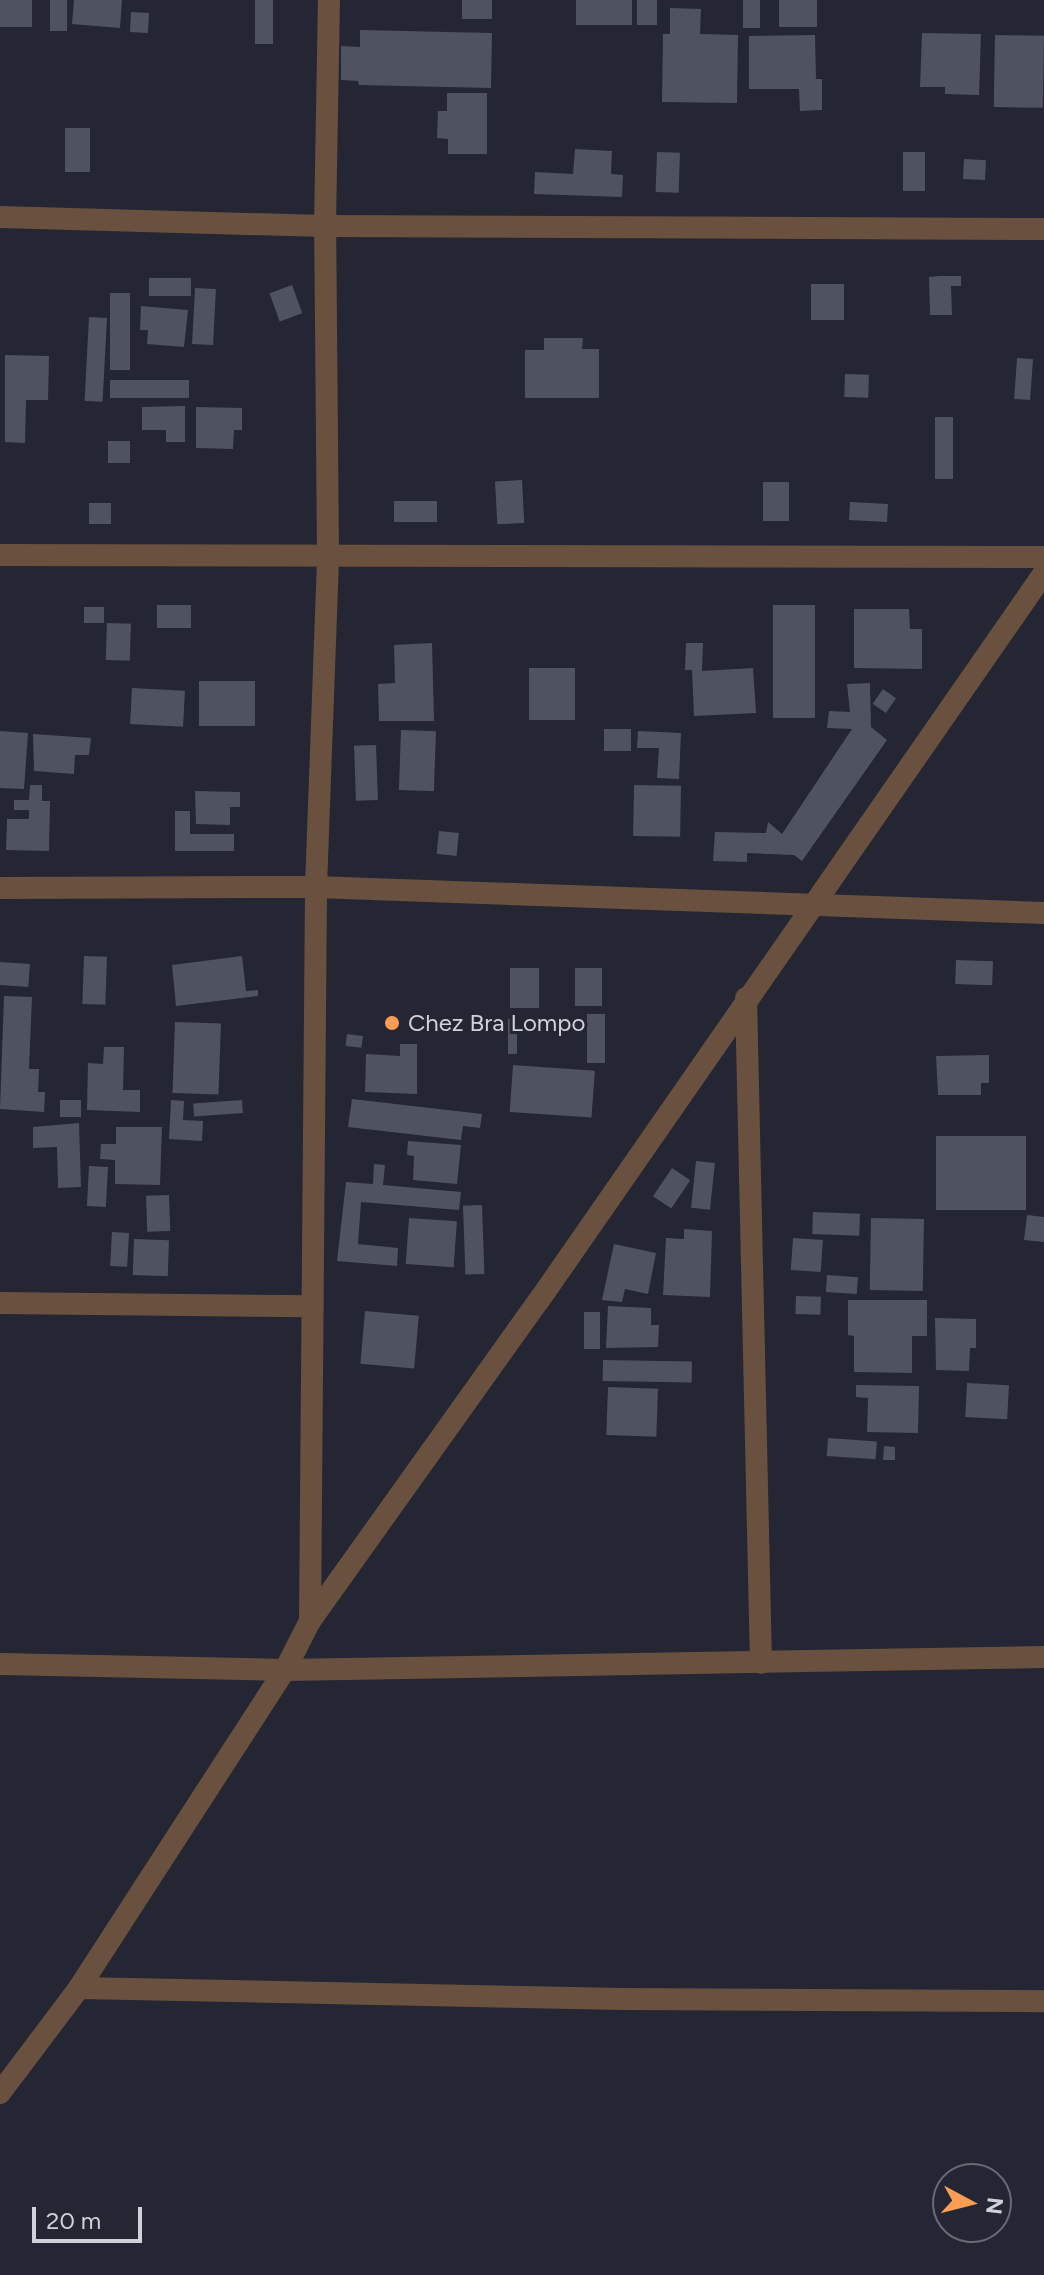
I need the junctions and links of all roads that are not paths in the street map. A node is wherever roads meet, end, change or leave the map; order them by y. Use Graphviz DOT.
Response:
graph roads {
  1 [pos="329,0"];
  2 [pos="0,217"];
  3 [pos="325,226"];
  4 [pos="1044,229"];
  5 [pos="0,555"];
  6 [pos="328,555"];
  7 [pos="1044,557"];
  8 [pos="1044,573"];
  9 [pos="316,887"];
  10 [pos="0,888"];
  11 [pos="817,904"];
  12 [pos="1044,913"];
  13 [pos="746,998"];
  14 [pos="0,1303"];
  15 [pos="312,1306"];
  16 [pos="310,1621"];
  17 [pos="1044,1657"];
  18 [pos="761,1663"];
  19 [pos="0,1664"];
  20 [pos="285,1670"];
  21 [pos="79,1988"];
  22 [pos="1044,2001"];
  23 [pos="0,2093"];
  1 -- 3 [label="street"];
  2 -- 3 [label="street"];
  3 -- 4 [label="street"];
  3 -- 6 [label="street"];
  5 -- 6 [label="street"];
  6 -- 7 [label="street"];
  6 -- 9 [label="street"];
  8 -- 11 [label="street"];
  9 -- 10 [label="street"];
  9 -- 11 [label="street"];
  9 -- 15 [label="street"];
  11 -- 12 [label="street"];
  11 -- 13 [label="street"];
  13 -- 16 [label="street"];
  13 -- 18 [label="street"];
  14 -- 15 [label="street"];
  15 -- 16 [label="street"];
  16 -- 20 [label="street"];
  17 -- 18 [label="street"];
  18 -- 20 [label="street"];
  19 -- 20 [label="street"];
  20 -- 21 [label="street"];
  21 -- 22 [label="street"];
  21 -- 23 [label="street"];
}
